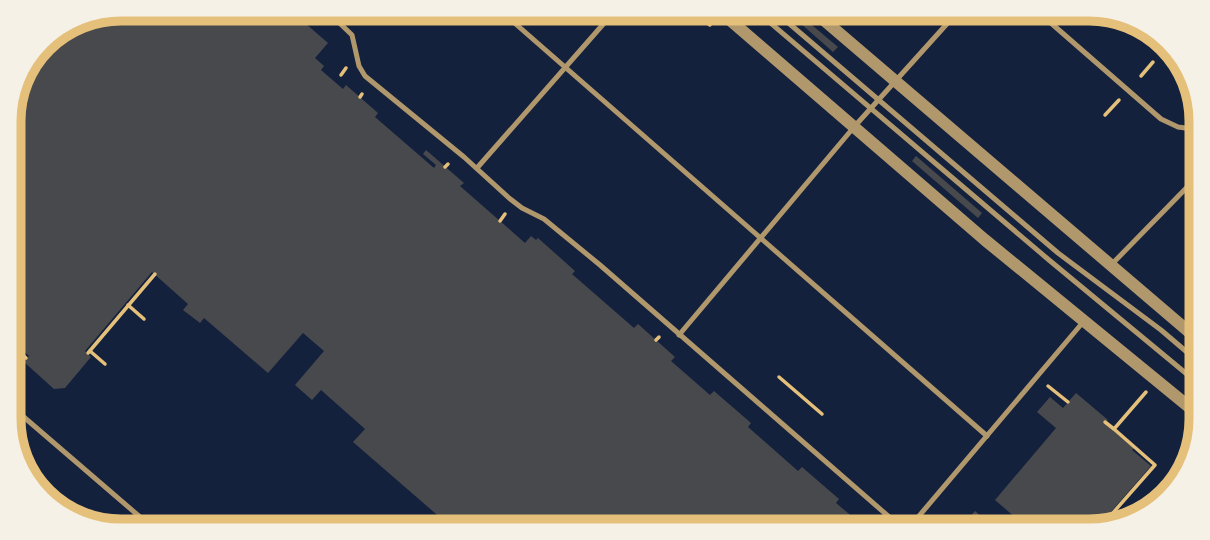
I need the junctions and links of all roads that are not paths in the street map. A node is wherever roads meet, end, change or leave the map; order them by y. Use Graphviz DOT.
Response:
graph roads {
  1 [pos="339,21"];
  2 [pos="512,21"];
  3 [pos="606,21"];
  4 [pos="731,21"];
  5 [pos="768,21"];
  6 [pos="786,21"];
  7 [pos="825,21"];
  8 [pos="949,21"];
  9 [pos="1049,21"];
  10 [pos="565,69"];
  11 [pos="895,81"];
  12 [pos="878,100"];
  13 [pos="870,109"];
  14 [pos="854,127"];
  15 [pos="1189,128"];
  16 [pos="477,168"];
  17 [pos="1189,185"];
  18 [pos="760,238"];
  19 [pos="1112,264"];
  20 [pos="1084,321"];
  21 [pos="1189,332"];
  22 [pos="679,335"];
  23 [pos="1189,354"];
  24 [pos="1189,376"];
  25 [pos="1189,407"];
  26 [pos="21,415"];
  27 [pos="987,436"];
  28 [pos="142,519"];
  29 [pos="893,519"];
  30 [pos="914,519"];
  1 -- 16 [label="lane"];
  2 -- 10 [label="lane"];
  3 -- 10 [label="lane"];
  4 -- 14 [label="street"];
  5 -- 13 [label="lane"];
  6 -- 12 [label="lane"];
  7 -- 11 [label="street"];
  8 -- 11 [label="lane"];
  9 -- 15 [label="lane"];
  10 -- 16 [label="lane"];
  10 -- 18 [label="lane"];
  11 -- 12 [label="lane"];
  11 -- 19 [label="street"];
  12 -- 13 [label="lane"];
  12 -- 23 [label="lane"];
  13 -- 14 [label="lane"];
  13 -- 24 [label="lane"];
  14 -- 18 [label="lane"];
  14 -- 20 [label="street"];
  16 -- 22 [label="lane"];
  17 -- 19 [label="lane"];
  18 -- 22 [label="lane"];
  18 -- 27 [label="lane"];
  19 -- 21 [label="street"];
  20 -- 25 [label="street"];
  20 -- 27 [label="lane"];
  22 -- 29 [label="lane"];
  26 -- 28 [label="lane"];
  27 -- 30 [label="lane"];
}
